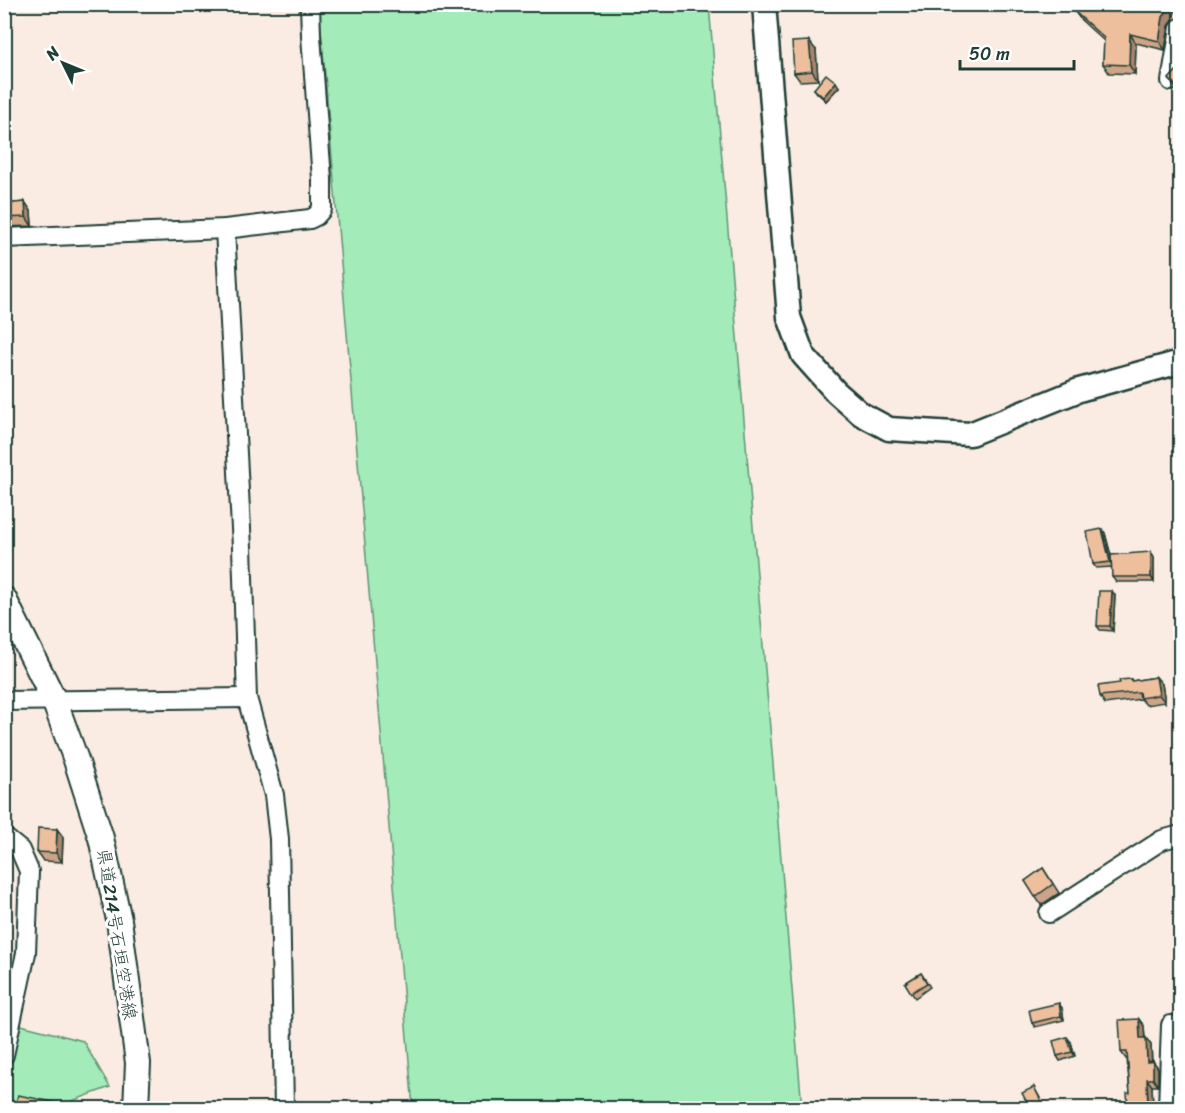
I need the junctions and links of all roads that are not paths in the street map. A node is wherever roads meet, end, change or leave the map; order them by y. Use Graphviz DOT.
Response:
graph roads {
  1 [pos="310,4"];
  2 [pos="764,4"];
  3 [pos="1180,28"];
  4 [pos="1171,81"];
  5 [pos="225,229"];
  6 [pos="4,238"];
  7 [pos="1180,362"];
  8 [pos="4,599"];
  9 [pos="247,698"];
  10 [pos="54,700"];
  11 [pos="4,701"];
  12 [pos="1180,835"];
  13 [pos="4,837"];
  14 [pos="1049,913"];
  15 [pos="1171,1025"];
  16 [pos="4,1055"];
  17 [pos="136,1108"];
  18 [pos="284,1108"];
  19 [pos="1168,1108"];
  1 -- 5 [label="street"];
  2 -- 7 [label="street"];
  3 -- 4 [label="street"];
  5 -- 6 [label="street"];
  5 -- 9 [label="street"];
  8 -- 10 [label="main road, 県道214号石垣空港線"];
  9 -- 10 [label="street"];
  9 -- 18 [label="street"];
  10 -- 11 [label="street"];
  10 -- 17 [label="main road, 県道214号石垣空港線"];
  12 -- 14 [label="street"];
  13 -- 16 [label="street"];
  15 -- 19 [label="street"];
}
